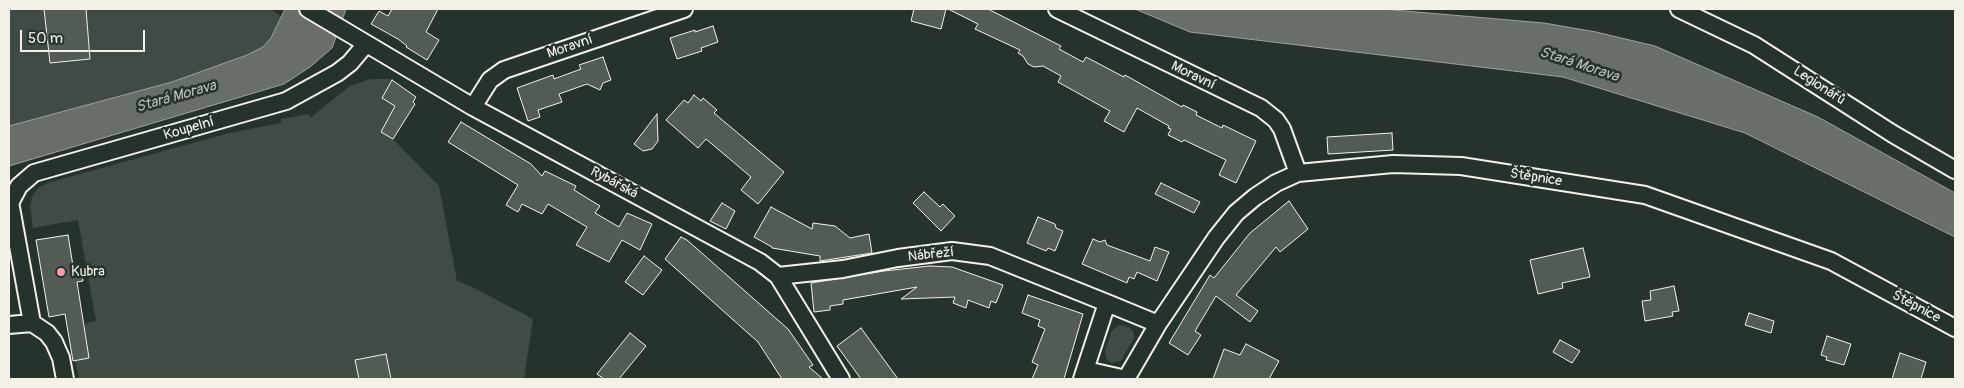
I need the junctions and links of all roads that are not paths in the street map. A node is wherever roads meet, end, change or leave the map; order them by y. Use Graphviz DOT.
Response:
graph roads {
  1 [pos="308,9"];
  2 [pos="679,9"];
  3 [pos="1057,9"];
  4 [pos="1679,9"];
  5 [pos="366,44"];
  6 [pos="473,107"];
  7 [pos="1955,170"];
  8 [pos="1298,173"];
  9 [pos="9,204"];
  10 [pos="778,276"];
  11 [pos="1107,303"];
  12 [pos="32,323"];
  13 [pos="1158,324"];
  14 [pos="9,325"];
  15 [pos="1955,328"];
  16 [pos="1084,375"];
  17 [pos="65,379"];
  18 [pos="841,379"];
  19 [pos="1126,379"];
  1 -- 5 [label="street, Rybářská"];
  2 -- 6 [label="street, Moravní"];
  3 -- 8 [label="street, Moravní"];
  4 -- 7 [label="street, Legionářů"];
  5 -- 6 [label="street, Rybářská"];
  5 -- 9 [label="street, Koupelní"];
  6 -- 10 [label="street, Rybářská"];
  8 -- 13 [label="street, Štěpnice"];
  8 -- 15 [label="street, Štěpnice"];
  9 -- 12 [label="street, Koupelní"];
  10 -- 11 [label="street, Nábřeží"];
  10 -- 18 [label="street, Rybářská"];
  11 -- 13 [label="street, Nábřeží"];
  11 -- 16 [label="street"];
  12 -- 14 [label="street"];
  12 -- 17 [label="street"];
  13 -- 19 [label="street"];
  16 -- 19 [label="street"];
}
